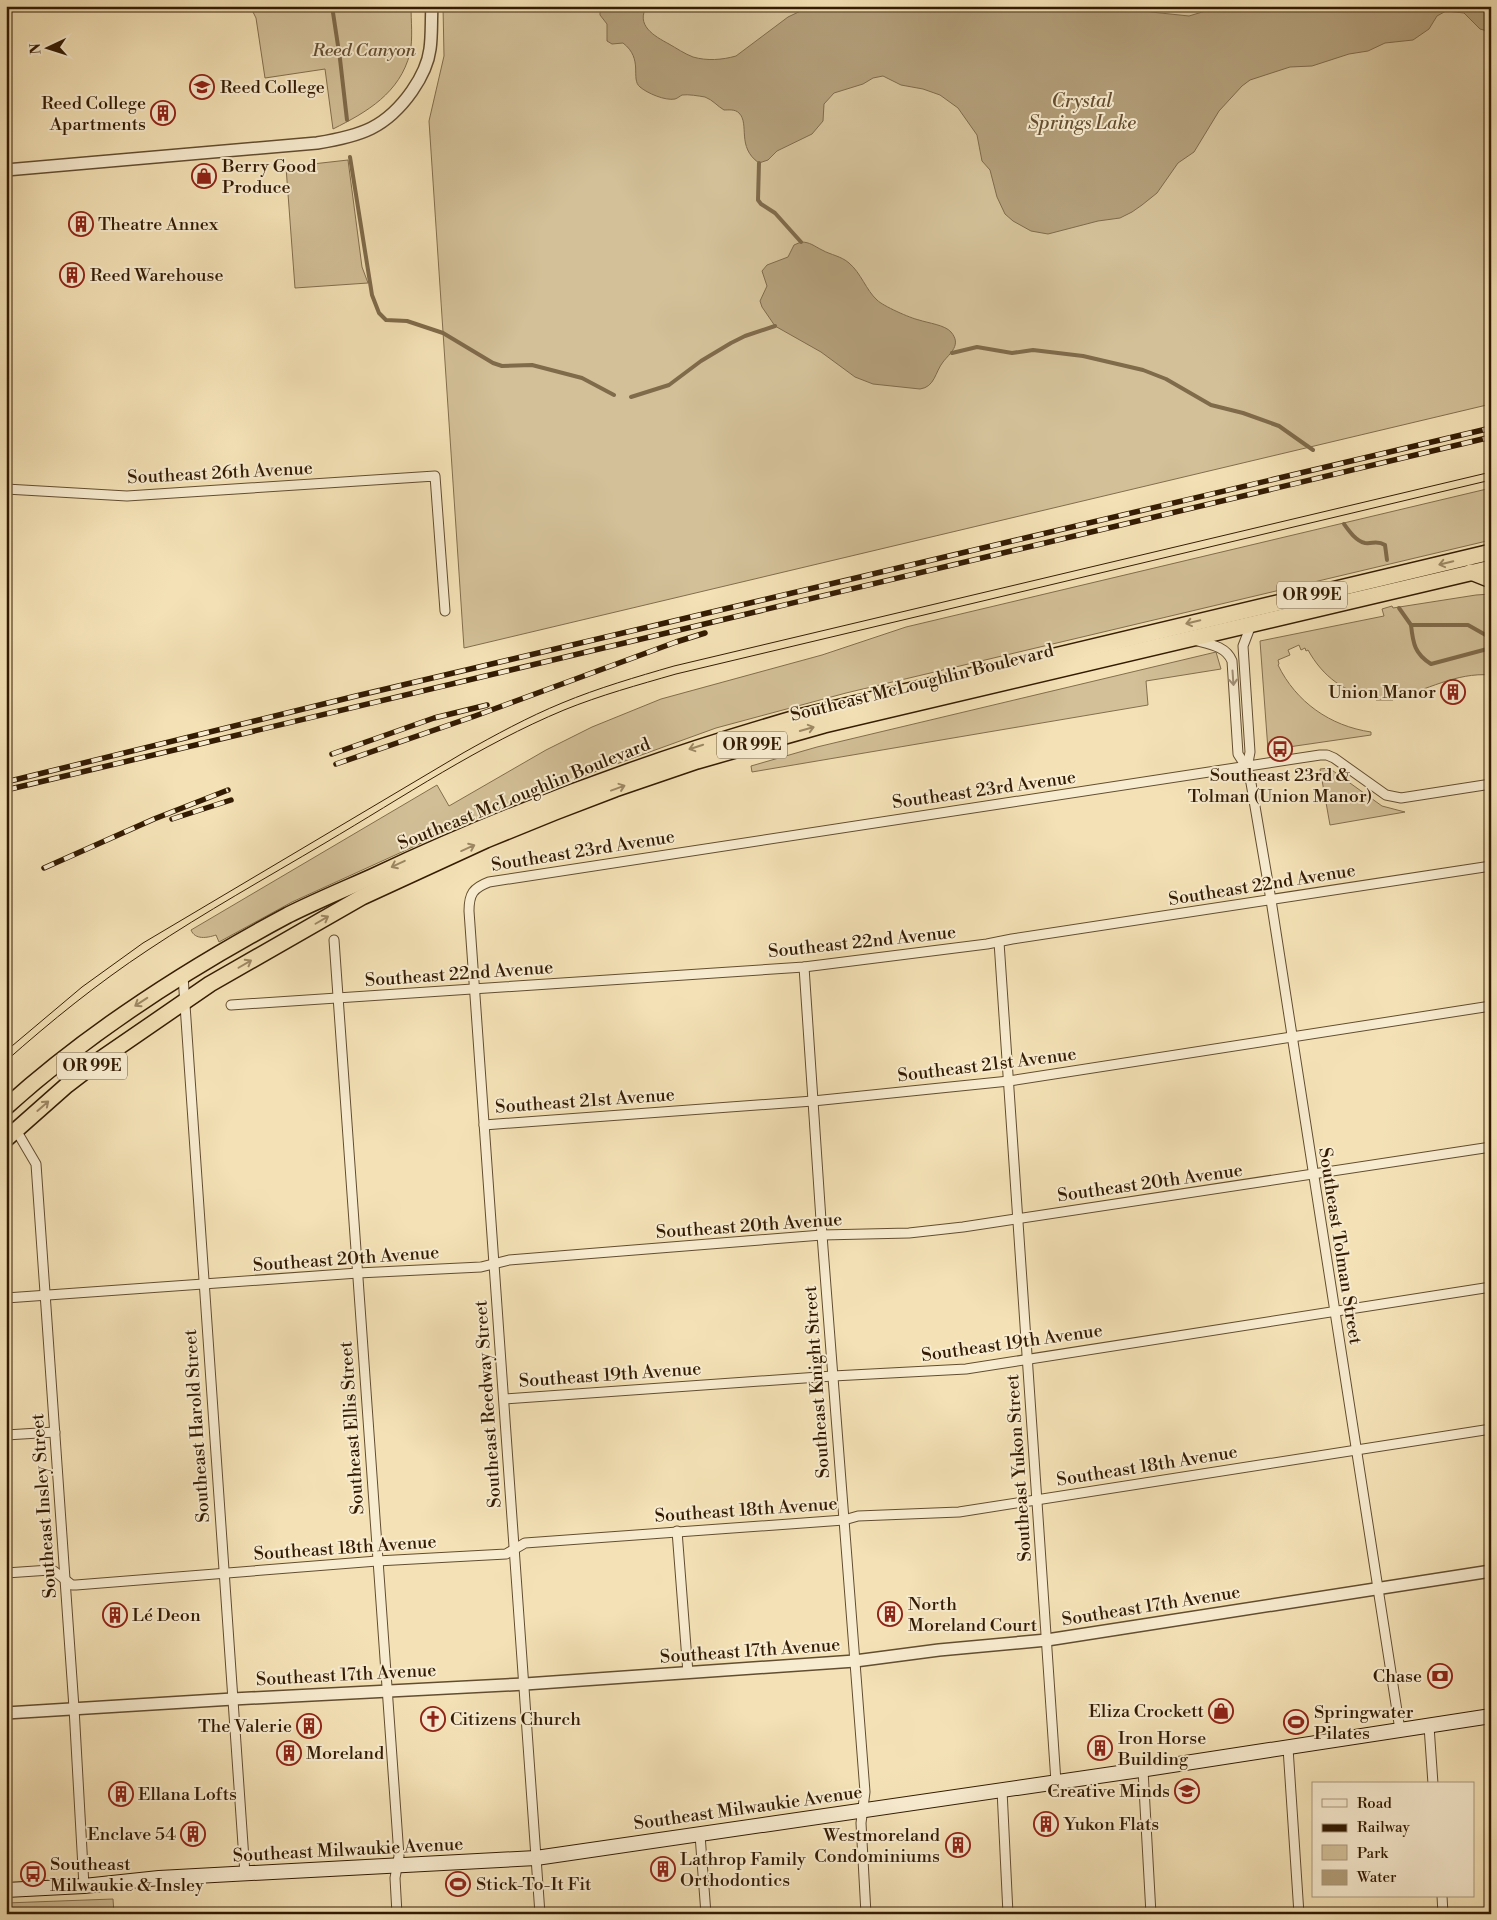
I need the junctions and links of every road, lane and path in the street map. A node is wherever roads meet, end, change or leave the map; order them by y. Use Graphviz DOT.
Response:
graph roads {
  1 [pos="432,6"];
  2 [pos="6,170"];
  3 [pos="6,489"];
  4 [pos="1491,552"];
  5 [pos="1491,568"];
  6 [pos="1471,572"];
  7 [pos="1491,580"];
  8 [pos="1402,581"];
  9 [pos="1384,586"];
  10 [pos="446,611"];
  11 [pos="1251,625"];
  12 [pos="1191,639"];
  13 [pos="1247,768"];
  14 [pos="1491,784"];
  15 [pos="1491,866"];
  16 [pos="473,892"];
  17 [pos="1271,900"];
  18 [pos="334,940"];
  19 [pos="1000,942"];
  20 [pos="804,967"];
  21 [pos="183,976"];
  22 [pos="475,989"];
  23 [pos="337,998"];
  24 [pos="185,1002"];
  25 [pos="231,1005"];
  26 [pos="1491,1006"];
  27 [pos="1292,1037"];
  28 [pos="1009,1081"];
  29 [pos="813,1101"];
  30 [pos="6,1107"];
  31 [pos="484,1125"];
  32 [pos="11,1135"];
  33 [pos="1491,1147"];
  34 [pos="1312,1175"];
  35 [pos="1018,1219"];
  36 [pos="822,1236"];
  37 [pos="494,1264"];
  38 [pos="358,1273"];
  39 [pos="203,1284"];
  40 [pos="1491,1287"];
  41 [pos="45,1296"];
  42 [pos="6,1298"];
  43 [pos="1334,1312"];
  44 [pos="1028,1359"];
  45 [pos="833,1376"];
  46 [pos="504,1399"];
  47 [pos="1491,1429"];
  48 [pos="55,1432"];
  49 [pos="6,1435"];
  50 [pos="1356,1450"];
  51 [pos="1038,1499"];
  52 [pos="844,1520"];
  53 [pos="677,1531"];
  54 [pos="515,1548"];
  55 [pos="377,1561"];
  56 [pos="1491,1571"];
  57 [pos="224,1572"];
  58 [pos="6,1574"];
  59 [pos="65,1579"];
  60 [pos="1378,1588"];
  61 [pos="1047,1640"];
  62 [pos="855,1661"];
  63 [pos="688,1673"];
  64 [pos="525,1684"];
  65 [pos="387,1691"];
  66 [pos="233,1699"];
  67 [pos="74,1708"];
  68 [pos="6,1713"];
  69 [pos="1491,1716"];
  70 [pos="1429,1726"];
  71 [pos="1400,1730"];
  72 [pos="1288,1748"];
  73 [pos="1143,1770"];
  74 [pos="1056,1782"];
  75 [pos="1433,1782"];
  76 [pos="1002,1790"];
  77 [pos="862,1810"];
  78 [pos="700,1835"];
  79 [pos="536,1858"];
  80 [pos="397,1866"];
  81 [pos="245,1874"];
  82 [pos="84,1886"];
  83 [pos="6,1890"];
  84 [pos="1442,1898"];
  85 [pos="397,1914"];
  86 [pos="540,1914"];
  87 [pos="706,1914"];
  88 [pos="866,1914"];
  89 [pos="1008,1914"];
  90 [pos="1151,1914"];
  91 [pos="1299,1914"];
  92 [pos="1443,1914"];
  1 -- 2 [label="street"];
  3 -- 10 [label="street, Southeast 26th Avenue"];
  4 -- 8 [label="highway, Southeast McLoughlin Boulevard / OR 99E, one-way"];
  5 -- 6 [label="highway, Southeast McLoughlin Boulevard / OR 99E"];
  6 -- 7 [label="highway"];
  6 -- 8 [label="highway, Southeast McLoughlin Boulevard / OR 99E"];
  8 -- 9 [label="highway, Southeast McLoughlin Boulevard / OR 99E"];
  9 -- 11 [label="highway, Southeast McLoughlin Boulevard / OR 99E"];
  9 -- 21 [label="highway, Southeast McLoughlin Boulevard / OR 99E, one-way"];
  11 -- 12 [label="highway, Southeast McLoughlin Boulevard / OR 99E"];
  11 -- 13 [label="street, Southeast Tolman Street"];
  12 -- 13 [label="street, Southeast Tolman Street, one-way"];
  24 -- 12 [label="highway, Southeast McLoughlin Boulevard / OR 99E, one-way"];
  13 -- 14 [label="street, Southeast 23rd Avenue"];
  13 -- 16 [label="street, Southeast 23rd Avenue"];
  13 -- 17 [label="street, Southeast Tolman Street"];
  15 -- 17 [label="street, Southeast 22nd Avenue"];
  16 -- 22 [label="street, Southeast Reedway Street"];
  17 -- 19 [label="street, Southeast 22nd Avenue"];
  17 -- 27 [label="street, Southeast Tolman Street"];
  18 -- 23 [label="street, Southeast Ellis Street"];
  19 -- 20 [label="street, Southeast 22nd Avenue"];
  19 -- 28 [label="street, Southeast Yukon Street"];
  20 -- 22 [label="street, Southeast 22nd Avenue"];
  20 -- 29 [label="street, Southeast Knight Street"];
  21 -- 24 [label="street, Southeast Harold Street"];
  21 -- 30 [label="highway, Southeast McLoughlin Boulevard / OR 99E, one-way"];
  22 -- 23 [label="street, Southeast 22nd Avenue"];
  22 -- 31 [label="street, Southeast Reedway Street"];
  23 -- 25 [label="street, Southeast 22nd Avenue"];
  23 -- 38 [label="street, Southeast Ellis Street"];
  32 -- 24 [label="highway, Southeast McLoughlin Boulevard / OR 99E, one-way"];
  24 -- 39 [label="street, Southeast Harold Street"];
  26 -- 27 [label="street, Southeast 21st Avenue"];
  27 -- 28 [label="street, Southeast 21st Avenue"];
  27 -- 34 [label="street, Southeast Tolman Street"];
  28 -- 29 [label="street, Southeast 21st Avenue"];
  28 -- 35 [label="street, Southeast Yukon Street"];
  29 -- 31 [label="street, Southeast 21st Avenue"];
  29 -- 36 [label="street, Southeast Knight Street"];
  31 -- 37 [label="street, Southeast Reedway Street"];
  32 -- 41 [label="street, Southeast Insley Street"];
  33 -- 34 [label="street, Southeast 20th Avenue"];
  34 -- 35 [label="street, Southeast 20th Avenue"];
  34 -- 43 [label="street, Southeast Tolman Street"];
  35 -- 36 [label="street, Southeast 20th Avenue"];
  35 -- 44 [label="street, Southeast Yukon Street"];
  36 -- 37 [label="street, Southeast 20th Avenue"];
  36 -- 45 [label="street, Southeast Knight Street"];
  37 -- 38 [label="street, Southeast 20th Avenue"];
  37 -- 46 [label="street, Southeast Reedway Street"];
  38 -- 39 [label="street, Southeast 20th Avenue"];
  38 -- 55 [label="street, Southeast Ellis Street"];
  39 -- 41 [label="street, Southeast 20th Avenue"];
  39 -- 57 [label="street, Southeast Harold Street"];
  40 -- 43 [label="street, Southeast 19th Avenue"];
  41 -- 42 [label="street, Southeast 20th Avenue"];
  41 -- 48 [label="street, Southeast Insley Street"];
  43 -- 44 [label="street, Southeast 19th Avenue"];
  43 -- 50 [label="street, Southeast Tolman Street"];
  44 -- 45 [label="street, Southeast 19th Avenue"];
  44 -- 51 [label="street, Southeast Yukon Street"];
  45 -- 46 [label="street, Southeast 19th Avenue"];
  45 -- 52 [label="street, Southeast Knight Street"];
  46 -- 54 [label="street, Southeast Reedway Street"];
  47 -- 50 [label="street, Southeast 18th Avenue"];
  48 -- 49 [label="street"];
  48 -- 59 [label="street, Southeast Insley Street"];
  50 -- 51 [label="street, Southeast 18th Avenue"];
  50 -- 60 [label="street, Southeast Tolman Street"];
  51 -- 52 [label="street, Southeast 18th Avenue"];
  51 -- 61 [label="street, Southeast Yukon Street"];
  52 -- 53 [label="street, Southeast 18th Avenue"];
  52 -- 62 [label="street, Southeast Knight Street"];
  53 -- 54 [label="street, Southeast 18th Avenue"];
  53 -- 63 [label="street"];
  54 -- 55 [label="street, Southeast 18th Avenue"];
  54 -- 64 [label="street, Southeast Reedway Street"];
  55 -- 57 [label="street, Southeast 18th Avenue"];
  55 -- 65 [label="street, Southeast Ellis Street"];
  56 -- 60 [label="street, Southeast 17th Avenue"];
  57 -- 59 [label="street, Southeast 18th Avenue"];
  57 -- 66 [label="street, Southeast Harold Street"];
  58 -- 59 [label="street, Southeast 18th Avenue"];
  59 -- 67 [label="street, Southeast Insley Street"];
  60 -- 61 [label="street, Southeast 17th Avenue"];
  60 -- 71 [label="street, Southeast Tolman Street"];
  61 -- 62 [label="street, Southeast 17th Avenue"];
  61 -- 74 [label="street, Southeast Yukon Street"];
  62 -- 63 [label="street, Southeast 17th Avenue"];
  62 -- 77 [label="street, Southeast Knight Street"];
  63 -- 64 [label="street, Southeast 17th Avenue"];
  64 -- 65 [label="street, Southeast 17th Avenue"];
  64 -- 79 [label="street, Southeast Reedway Street"];
  65 -- 66 [label="street, Southeast 17th Avenue"];
  65 -- 80 [label="street, Southeast Ellis Street"];
  66 -- 67 [label="street, Southeast 17th Avenue"];
  66 -- 81 [label="street, Southeast Harold Street"];
  67 -- 68 [label="street, Southeast 17th Avenue"];
  67 -- 82 [label="street, Southeast Insley Street"];
  69 -- 70 [label="main road, Southeast Milwaukie Avenue"];
  70 -- 71 [label="main road, Southeast Milwaukie Avenue"];
  70 -- 75 [label="street"];
  71 -- 72 [label="main road, Southeast Milwaukie Avenue"];
  72 -- 73 [label="main road, Southeast Milwaukie Avenue"];
  72 -- 91 [label="street"];
  73 -- 74 [label="main road, Southeast Milwaukie Avenue"];
  73 -- 90 [label="street"];
  74 -- 76 [label="main road, Southeast Milwaukie Avenue"];
  76 -- 77 [label="main road, Southeast Milwaukie Avenue"];
  76 -- 89 [label="street"];
  77 -- 78 [label="main road, Southeast Milwaukie Avenue"];
  77 -- 88 [label="street, Southeast Knight Street"];
  78 -- 79 [label="main road, Southeast Milwaukie Avenue"];
  78 -- 87 [label="street"];
  79 -- 80 [label="main road, Southeast Milwaukie Avenue"];
  79 -- 86 [label="street, Southeast Reedway Street"];
  80 -- 81 [label="main road, Southeast Milwaukie Avenue"];
  80 -- 85 [label="street, Southeast Ellis Street"];
  81 -- 82 [label="main road, Southeast Milwaukie Avenue"];
  82 -- 83 [label="main road, Southeast Milwaukie Avenue"];
  84 -- 92 [label="street"];
}
